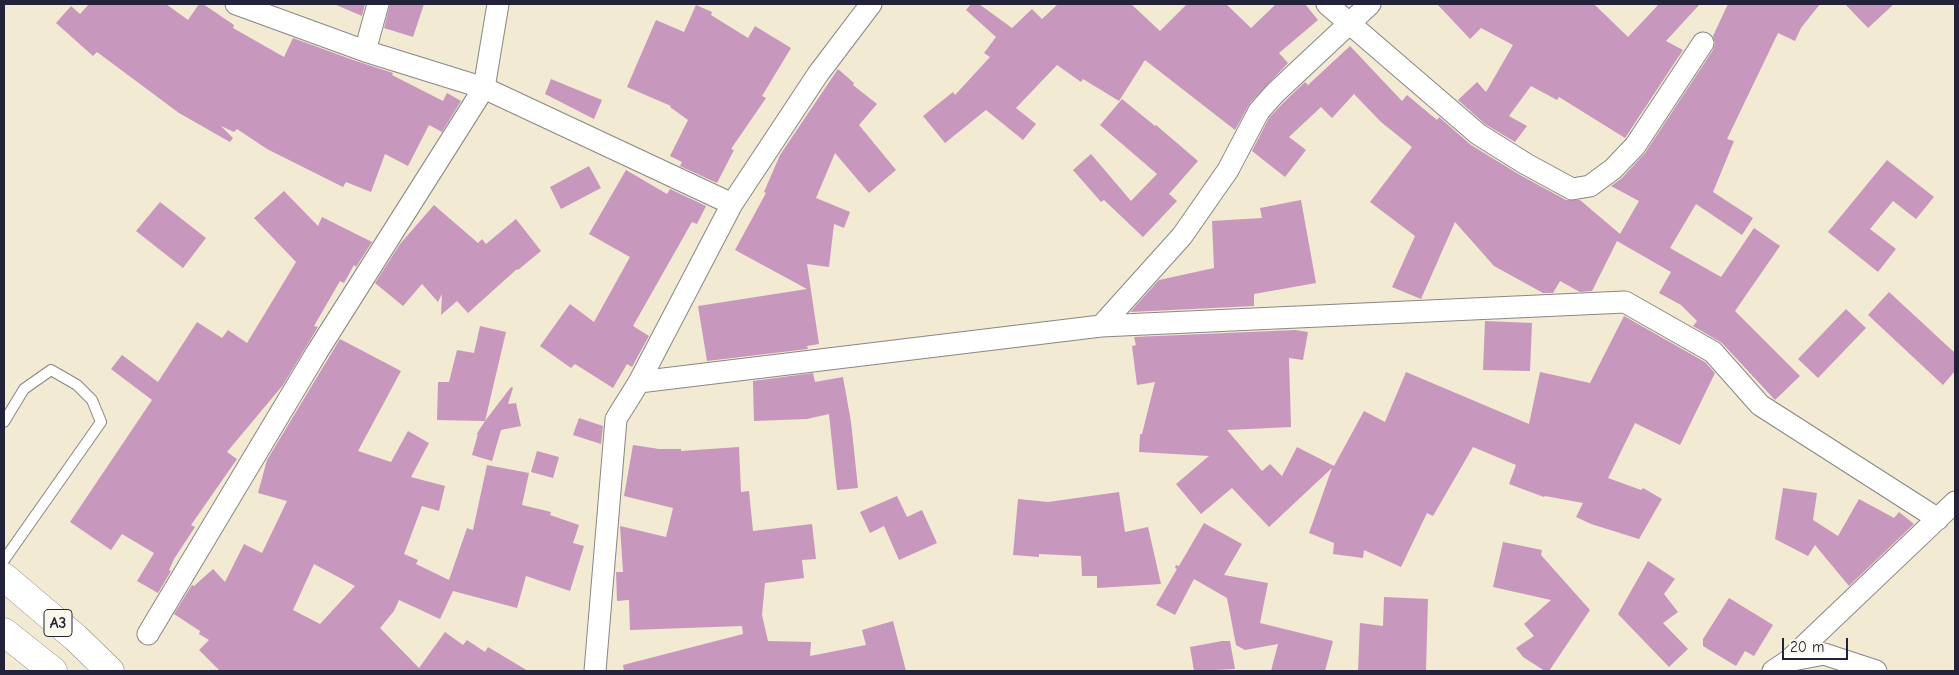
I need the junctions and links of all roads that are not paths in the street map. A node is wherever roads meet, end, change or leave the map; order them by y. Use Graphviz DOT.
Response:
graph roads {
  1 [pos="236,4"];
  2 [pos="378,4"];
  3 [pos="498,4"];
  4 [pos="871,4"];
  5 [pos="1327,4"];
  6 [pos="1370,4"];
  7 [pos="1349,25"];
  8 [pos="1703,43"];
  9 [pos="365,51"];
  10 [pos="484,88"];
  11 [pos="732,204"];
  12 [pos="1101,326"];
  13 [pos="639,382"];
  14 [pos="4,422"];
  15 [pos="1955,502"];
  16 [pos="1938,519"];
  17 [pos="4,560"];
  18 [pos="4,577"];
  19 [pos="4,632"];
  20 [pos="148,634"];
  21 [pos="1827,663"];
  22 [pos="1781,666"];
  23 [pos="53,671"];
  24 [pos="110,671"];
  25 [pos="596,671"];
  26 [pos="1876,671"];
  1 -- 9 [label="street"];
  2 -- 9 [label="street"];
  3 -- 10 [label="street"];
  4 -- 11 [label="street"];
  5 -- 7 [label="street"];
  6 -- 7 [label="street"];
  7 -- 8 [label="street"];
  7 -- 12 [label="street"];
  9 -- 10 [label="street"];
  10 -- 11 [label="street"];
  10 -- 20 [label="street"];
  11 -- 13 [label="street"];
  12 -- 13 [label="street"];
  12 -- 16 [label="street"];
  13 -- 25 [label="street"];
  14 -- 17 [label="lane"];
  15 -- 16 [label="street"];
  16 -- 22 [label="street"];
  18 -- 24 [label="highway, A3"];
  19 -- 23 [label="highway, A3"];
  21 -- 22 [label="street"];
  21 -- 26 [label="street"];
}
